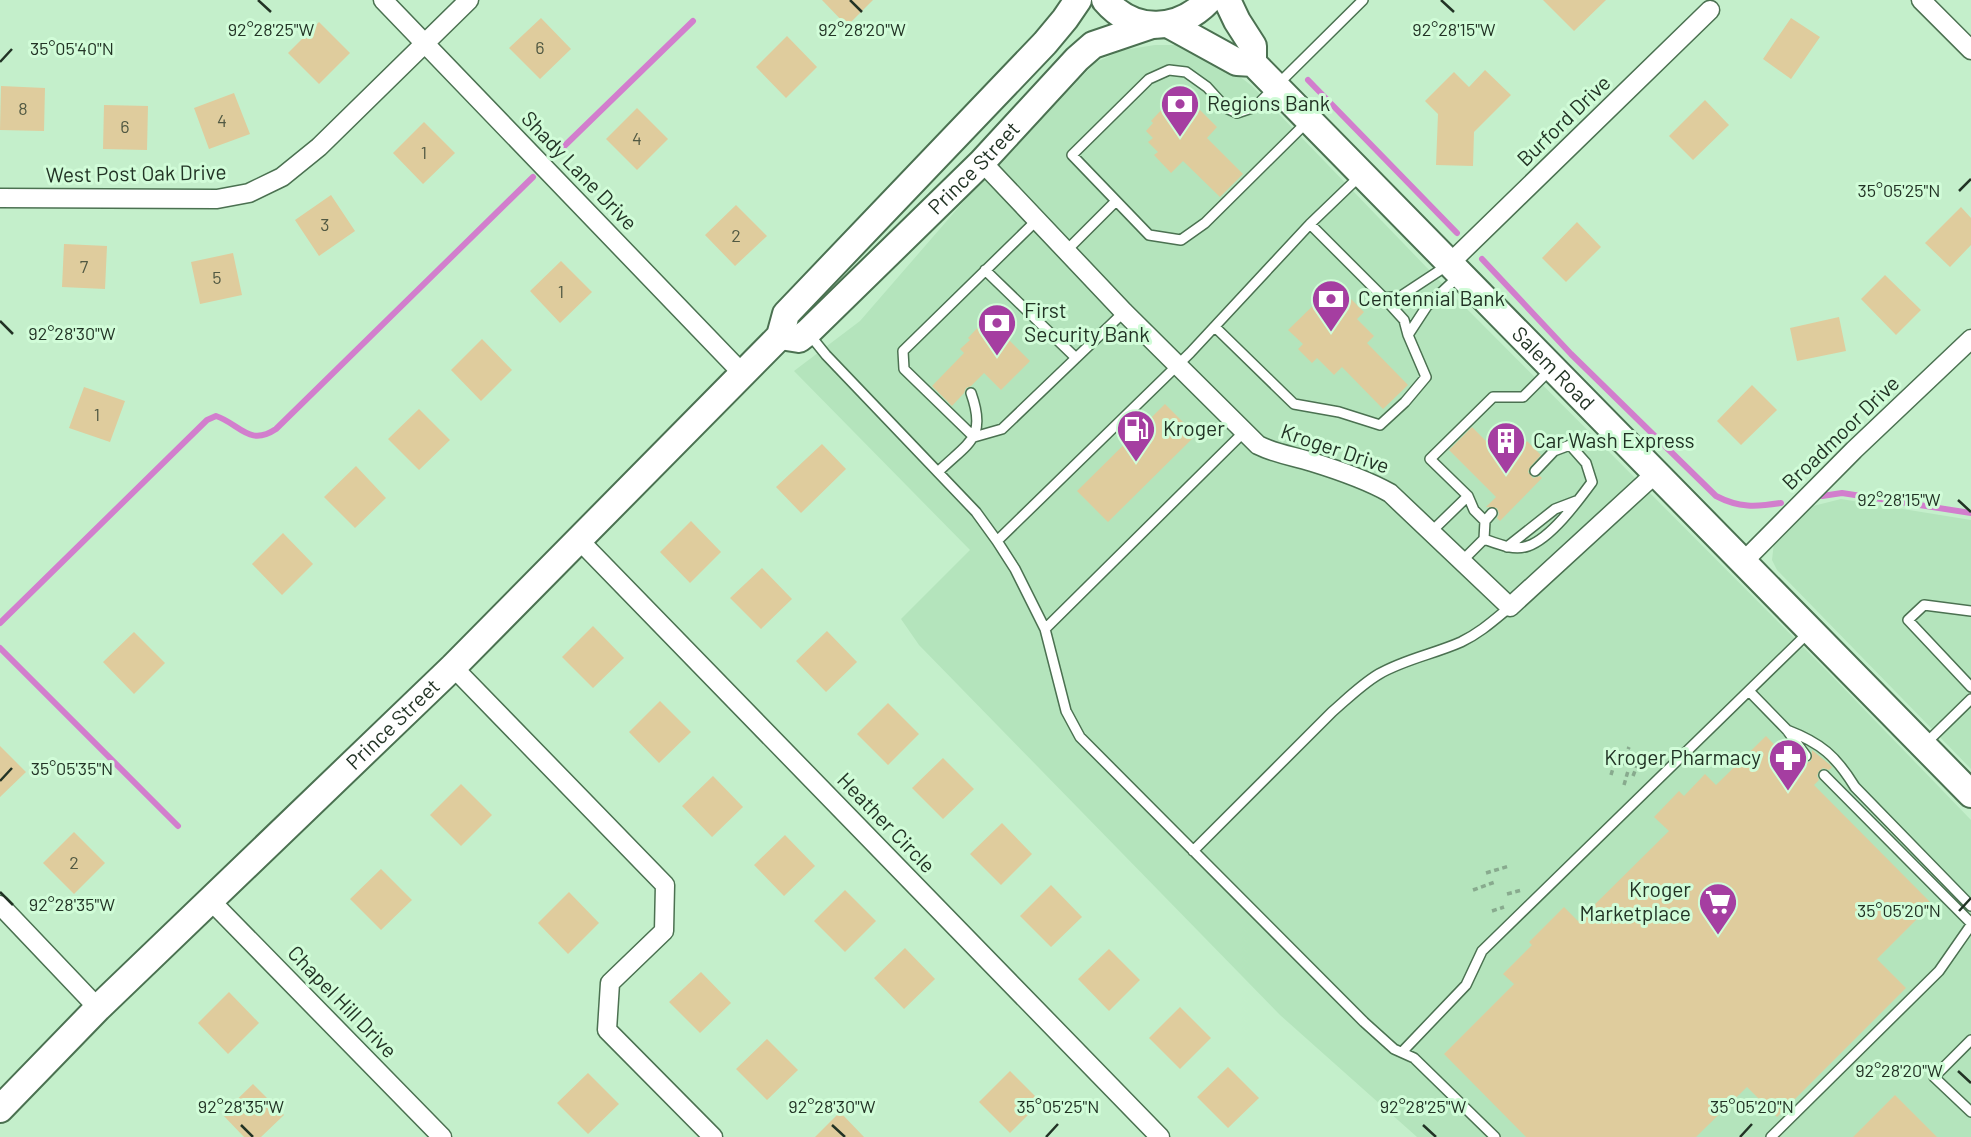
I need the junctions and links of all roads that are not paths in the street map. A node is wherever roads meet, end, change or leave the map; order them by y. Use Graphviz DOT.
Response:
graph roads {
  1 [pos="383,0"];
  2 [pos="470,0"];
  3 [pos="1078,0"];
  4 [pos="1105,0"];
  5 [pos="1209,0"];
  6 [pos="1227,0"];
  7 [pos="1363,0"];
  8 [pos="1921,0"];
  9 [pos="1710,10"];
  10 [pos="1160,24"];
  11 [pos="425,43"];
  12 [pos="1971,50"];
  13 [pos="1253,63"];
  14 [pos="1276,86"];
  15 [pos="1309,121"];
  16 [pos="982,162"];
  17 [pos="1362,174"];
  18 [pos="0,198"];
  19 [pos="1116,201"];
  20 [pos="879,216"];
  21 [pos="1038,219"];
  22 [pos="1310,224"];
  23 [pos="1068,250"];
  24 [pos="985,270"];
  25 [pos="1454,270"];
  26 [pos="1384,298"];
  27 [pos="1124,312"];
  28 [pos="1215,327"];
  29 [pos="808,332"];
  30 [pos="1408,335"];
  31 [pos="780,336"];
  32 [pos="1971,339"];
  33 [pos="1076,358"];
  34 [pos="1177,366"];
  35 [pos="1552,369"];
  36 [pos="742,373"];
  37 [pos="971,393"];
  38 [pos="1244,432"];
  39 [pos="974,438"];
  40 [pos="939,471"];
  41 [pos="1535,471"];
  42 [pos="1655,474"];
  43 [pos="1468,496"];
  44 [pos="1578,500"];
  45 [pos="1432,531"];
  46 [pos="1484,539"];
  47 [pos="579,540"];
  48 [pos="997,541"];
  49 [pos="1507,547"];
  50 [pos="1462,561"];
  51 [pos="1744,561"];
  52 [pos="1510,607"];
  53 [pos="1971,611"];
  54 [pos="1045,629"];
  55 [pos="1811,630"];
  56 [pos="453,667"];
  57 [pos="1971,687"];
  58 [pos="1749,691"];
  59 [pos="1971,699"];
  60 [pos="1787,730"];
  61 [pos="1924,745"];
  62 [pos="1806,756"];
  63 [pos="1824,775"];
  64 [pos="1971,793"];
  65 [pos="1192,851"];
  66 [pos="210,900"];
  67 [pos="0,905"];
  68 [pos="1971,906"];
  69 [pos="1971,924"];
  70 [pos="99,1008"];
  71 [pos="1971,1040"];
  72 [pos="1402,1052"];
  73 [pos="0,1109"];
  74 [pos="1971,1112"];
  75 [pos="442,1137"];
  76 [pos="713,1137"];
  77 [pos="1160,1137"];
  78 [pos="1495,1137"];
  79 [pos="1771,1137"];
  1 -- 11 [label="street, Shady Lane Drive"];
  2 -- 11 [label="street, West Post Oak Drive"];
  3 -- 20 [label="main road, Prince Street"];
  4 -- 10 [label="main road, Salem Road"];
  5 -- 10 [label="main road, Prince Street"];
  6 -- 13 [label="main road, Salem Road"];
  7 -- 14 [label="lane"];
  8 -- 12 [label="street"];
  9 -- 25 [label="street, Burford Drive"];
  10 -- 13 [label="main road, Salem Road"];
  10 -- 16 [label="main road, Prince Street"];
  11 -- 18 [label="street, West Post Oak Drive"];
  11 -- 36 [label="street, Shady Lane Drive"];
  13 -- 14 [label="main road, Salem Road"];
  14 -- 15 [label="main road, Salem Road"];
  14 -- 19 [label="lane"];
  15 -- 17 [label="main road, Salem Road"];
  15 -- 19 [label="lane"];
  16 -- 21 [label="street, Kroger Drive"];
  16 -- 29 [label="main road, Prince Street"];
  17 -- 22 [label="lane"];
  17 -- 25 [label="main road, Salem Road"];
  19 -- 23 [label="lane"];
  20 -- 29 [label="main road, Prince Street"];
  20 -- 31 [label="main road, Prince Street"];
  21 -- 23 [label="street, Kroger Drive"];
  21 -- 24 [label="lane"];
  22 -- 26 [label="lane"];
  22 -- 28 [label="lane"];
  23 -- 27 [label="street, Kroger Drive"];
  24 -- 33 [label="lane"];
  24 -- 39 [label="lane"];
  25 -- 26 [label="lane"];
  25 -- 30 [label="lane"];
  25 -- 35 [label="main road, Salem Road"];
  26 -- 30 [label="lane"];
  27 -- 33 [label="lane"];
  27 -- 34 [label="street, Kroger Drive"];
  28 -- 30 [label="lane"];
  28 -- 34 [label="lane"];
  29 -- 31 [label="main road"];
  29 -- 40 [label="lane"];
  31 -- 36 [label="main road, Prince Street"];
  32 -- 51 [label="street, Broadmoor Drive"];
  33 -- 39 [label="lane"];
  34 -- 38 [label="street, Kroger Drive"];
  34 -- 48 [label="lane"];
  35 -- 42 [label="main road, Salem Road"];
  35 -- 43 [label="lane"];
  36 -- 47 [label="main road, Prince Street"];
  37 -- 39 [label="lane"];
  38 -- 45 [label="street, Kroger Drive"];
  38 -- 54 [label="lane"];
  39 -- 40 [label="lane"];
  40 -- 48 [label="lane"];
  41 -- 44 [label="lane"];
  42 -- 51 [label="main road, Salem Road"];
  42 -- 52 [label="street"];
  43 -- 45 [label="lane"];
  43 -- 46 [label="lane"];
  44 -- 49 [label="lane"];
  44 -- 49 [label="lane"];
  45 -- 50 [label="street, Kroger Drive"];
  46 -- 49 [label="lane"];
  46 -- 50 [label="lane"];
  47 -- 56 [label="main road, Prince Street"];
  47 -- 77 [label="street, Heather Circle"];
  48 -- 54 [label="lane"];
  50 -- 52 [label="street, Kroger Drive"];
  51 -- 55 [label="main road, Salem Road"];
  52 -- 65 [label="lane"];
  53 -- 57 [label="lane"];
  54 -- 65 [label="lane"];
  55 -- 58 [label="lane"];
  55 -- 61 [label="main road, Salem Road"];
  56 -- 66 [label="main road, Prince Street"];
  56 -- 76 [label="street"];
  58 -- 60 [label="lane"];
  58 -- 72 [label="lane"];
  59 -- 61 [label="lane"];
  60 -- 62 [label="lane"];
  60 -- 68 [label="lane"];
  61 -- 64 [label="main road, Salem Road"];
  63 -- 69 [label="lane"];
  65 -- 72 [label="lane"];
  66 -- 70 [label="main road, Prince Street"];
  66 -- 75 [label="street, Chapel Hill Drive"];
  67 -- 70 [label="street"];
  69 -- 79 [label="lane"];
  70 -- 73 [label="main road, Prince Street"];
  71 -- 74 [label="lane"];
  72 -- 78 [label="lane"];
}
